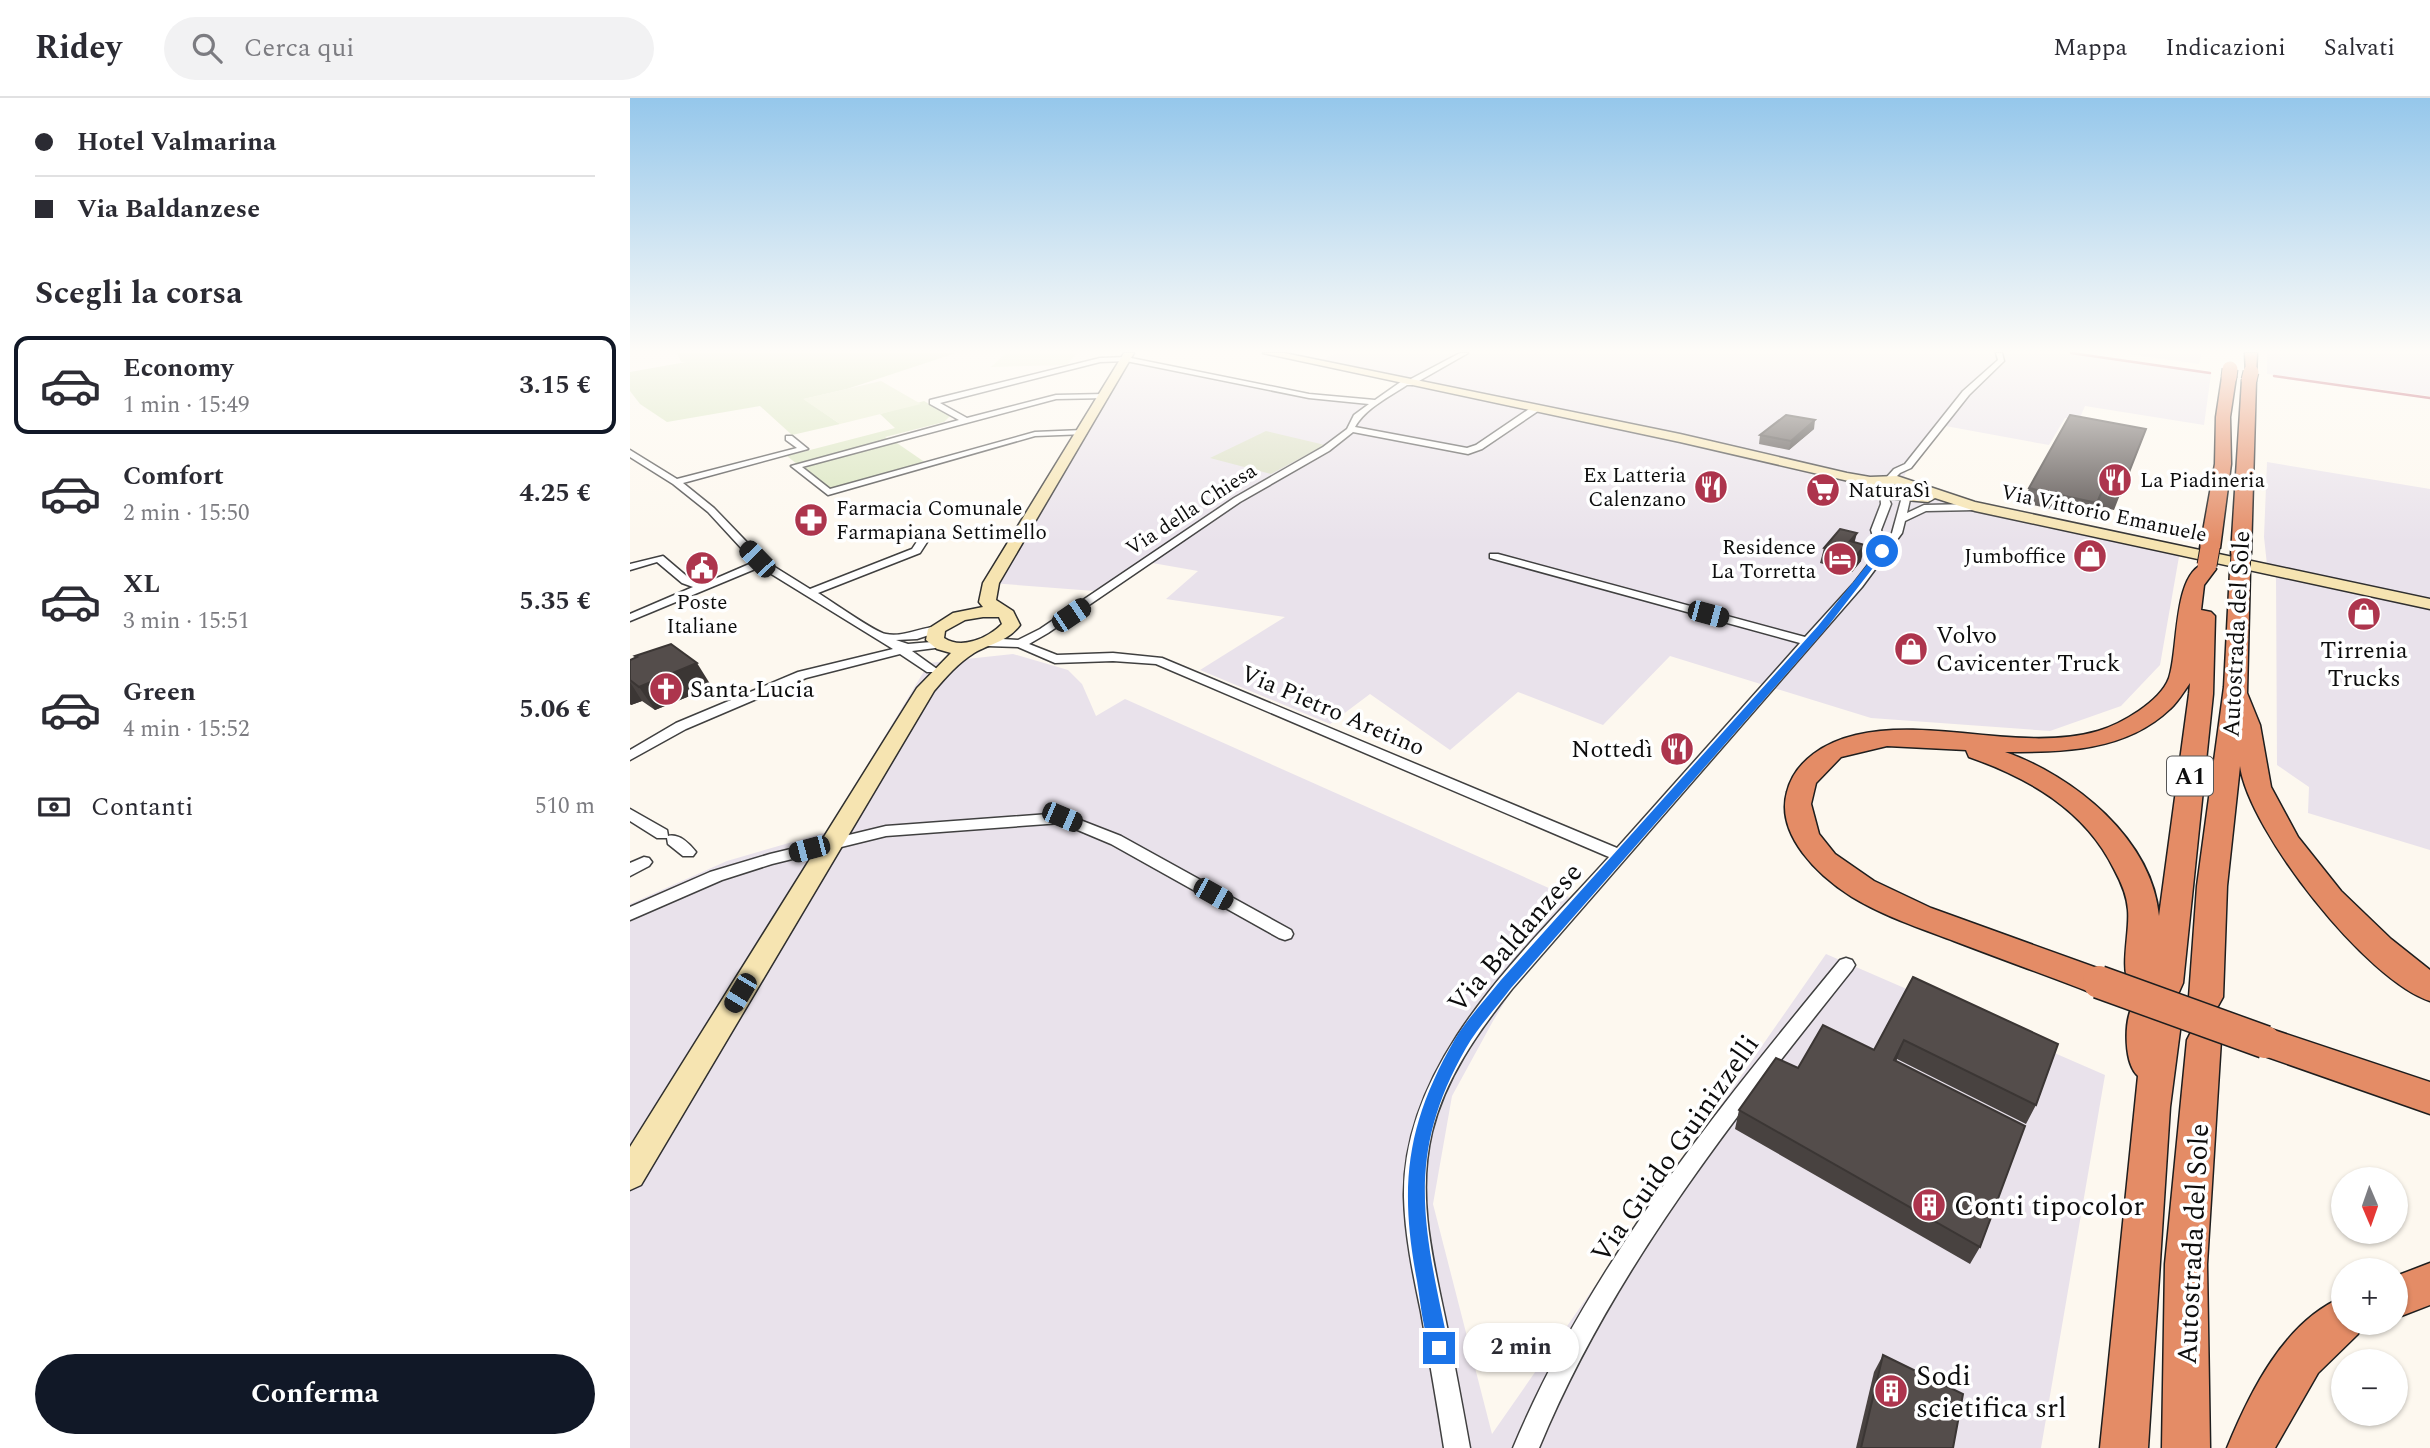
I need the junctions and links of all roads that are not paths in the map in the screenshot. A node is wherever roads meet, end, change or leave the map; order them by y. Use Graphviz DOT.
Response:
graph roads {
  1 [pos="957,416"];
  2 [pos="985,416"];
  3 [pos="1092,416"];
  4 [pos="1358,416"];
  5 [pos="1525,416"];
  6 [pos="1570,416"];
  7 [pos="1948,416"];
  8 [pos="2223,416"];
  9 [pos="2248,416"];
  10 [pos="966,421"];
  11 [pos="1351,429"];
  12 [pos="1083,432"];
  13 [pos="789,438"];
  14 [pos="630,453"];
  15 [pos="1908,466"];
  16 [pos="676,482"];
  17 [pos="1903,486"];
  18 [pos="1876,487"];
  19 [pos="1975,506"];
  20 [pos="1901,519"];
  21 [pos="926,536"];
  22 [pos="1882,551"];
  23 [pos="1494,556"];
  24 [pos="2208,561"];
  25 [pos="761,563"];
  26 [pos="630,567"];
  27 [pos="991,583"];
  28 [pos="702,587"];
  29 [pos="809,593"];
  30 [pos="2430,604"];
  31 [pos="999,612"];
  32 [pos="630,618"];
  33 [pos="953,618"];
  34 [pos="874,632"];
  35 [pos="938,637"];
  36 [pos="1809,642"];
  37 [pos="980,644"];
  38 [pos="1020,644"];
  39 [pos="899,647"];
  40 [pos="928,678"];
  41 [pos="2236,687"];
  42 [pos="1932,740"];
  43 [pos="630,756"];
  44 [pos="630,814"];
  45 [pos="832,844"];
  46 [pos="688,852"];
  47 [pos="1621,856"];
  48 [pos="636,911"];
  49 [pos="1285,934"];
  50 [pos="1846,965"];
  51 [pos="2141,975"];
  52 [pos="2167,983"];
  53 [pos="2430,988"];
  54 [pos="2206,997"];
  55 [pos="2154,1020"];
  56 [pos="2204,1040"];
  57 [pos="2430,1098"];
  58 [pos="630,1175"];
  59 [pos="2430,1283"];
  60 [pos="2408,1292"];
  61 [pos="2331,1331"];
  62 [pos="1457,1448"];
  63 [pos="1526,1448"];
  64 [pos="2124,1448"];
  65 [pos="2186,1448"];
  66 [pos="2251,1448"];
  1 -- 10 [label="street"];
  2 -- 10 [label="street"];
  3 -- 12 [label="main road"];
  4 -- 11 [label="street, Via della Chiesa"];
  5 -- 11 [label="street"];
  6 -- 18 [label="main road, Via Vittorio Emanuele"];
  7 -- 15 [label="street, Via Baldanzese"];
  8 -- 24 [label="highway, Autostrada del Sole / A1"];
  9 -- 41 [label="highway, Autostrada del Sole / A1"];
  10 -- 12 [label="street"];
  11 -- 38 [label="street, Via della Chiesa"];
  12 -- 27 [label="main road"];
  13 -- 16 [label="street"];
  14 -- 16 [label="street"];
  15 -- 17 [label="street, Via Baldanzese"];
  15 -- 17 [label="street, Via Baldanzese"];
  16 -- 25 [label="street"];
  17 -- 18 [label="main road, Via Vittorio Emanuele"];
  17 -- 18 [label="main road, Via Vittorio Emanuele"];
  17 -- 19 [label="main road, Via Vittorio Emanuele"];
  17 -- 20 [label="street, Via Baldanzese"];
  18 -- 22 [label="street"];
  19 -- 20 [label="street"];
  19 -- 30 [label="main road, Via Vittorio Emanuele"];
  20 -- 22 [label="street, Via Baldanzese"];
  21 -- 29 [label="street"];
  22 -- 36 [label="street, Via Baldanzese"];
  23 -- 36 [label="street"];
  24 -- 42 [label="highway"];
  24 -- 52 [label="highway, Autostrada del Sole / A1"];
  25 -- 28 [label="street"];
  25 -- 29 [label="street"];
  26 -- 28 [label="street"];
  27 -- 31 [label="main road"];
  27 -- 33 [label="main road"];
  28 -- 32 [label="street"];
  29 -- 34 [label="street"];
  31 -- 33 [label="main road"];
  31 -- 37 [label="main road"];
  33 -- 35 [label="main road"];
  34 -- 35 [label="street"];
  34 -- 39 [label="street"];
  35 -- 37 [label="main road"];
  35 -- 39 [label="street"];
  35 -- 40 [label="main road"];
  36 -- 47 [label="street, Via Baldanzese"];
  37 -- 38 [label="street"];
  37 -- 40 [label="main road"];
  38 -- 47 [label="street, Via Pietro Aretino"];
  39 -- 40 [label="street"];
  39 -- 43 [label="street"];
  40 -- 45 [label="main road"];
  41 -- 53 [label="highway"];
  41 -- 54 [label="highway, Autostrada del Sole / A1"];
  42 -- 51 [label="highway"];
  42 -- 57 [label="highway, bridge"];
  44 -- 46 [label="street"];
  45 -- 48 [label="street"];
  45 -- 49 [label="street"];
  45 -- 58 [label="main road"];
  47 -- 62 [label="street, Via Baldanzese"];
  50 -- 63 [label="street, Via Guido Guinizzelli"];
  55 -- 64 [label="highway, Autostrada del Sole"];
  56 -- 65 [label="highway, Autostrada del Sole"];
  59 -- 60 [label="highway"];
  61 -- 66 [label="highway"];
}
